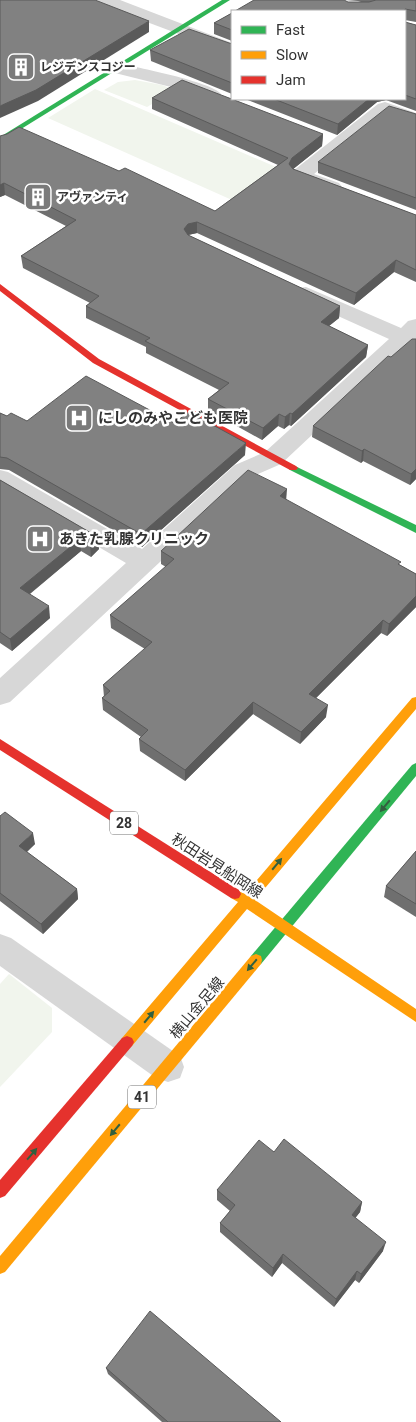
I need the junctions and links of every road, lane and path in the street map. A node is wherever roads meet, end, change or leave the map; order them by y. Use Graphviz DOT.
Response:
graph roads {
  1 [pos="105,0"];
  2 [pos="227,0"];
  3 [pos="179,28"];
  4 [pos="231,49"];
  5 [pos="117,68"];
  6 [pos="230,101"];
  7 [pos="416,119"];
  8 [pos="320,137"];
  9 [pos="0,140"];
  10 [pos="339,144"];
  11 [pos="345,192"];
  12 [pos="286,283"];
  13 [pos="0,287"];
  14 [pos="412,336"];
  15 [pos="273,458"];
  16 [pos="0,478"];
  17 [pos="416,529"];
  18 [pos="144,562"];
  19 [pos="0,694"];
  20 [pos="416,701"];
  21 [pos="0,744"];
  22 [pos="416,768"];
  23 [pos="246,901"];
  24 [pos="284,928"];
  25 [pos="0,948"];
  26 [pos="416,1016"];
  27 [pos="130,1040"];
  28 [pos="168,1067"];
  29 [pos="0,1191"];
  30 [pos="0,1267"];
  1 -- 3 [label="street"];
  2 -- 3 [label="main road"];
  3 -- 4 [label="street"];
  3 -- 5 [label="main road"];
  5 -- 6 [label="street"];
  5 -- 9 [label="main road"];
  7 -- 10 [label="street"];
  8 -- 10 [label="street"];
  10 -- 11 [label="street"];
  12 -- 14 [label="street"];
  13 -- 15 [label="main road"];
  14 -- 15 [label="street"];
  15 -- 17 [label="main road"];
  15 -- 18 [label="street"];
  16 -- 18 [label="street"];
  18 -- 19 [label="street"];
  23 -- 20 [label="main road, 横山金足線, one-way"];
  21 -- 23 [label="main road, 秋田岩見船岡線 / 28"];
  22 -- 24 [label="main road, 横山金足線 / 41, one-way"];
  23 -- 24 [label="main road, 秋田岩見船岡線 / 28"];
  27 -- 23 [label="main road, 横山金足線, one-way"];
  24 -- 26 [label="main road, 秋田岩見船岡線 / 28"];
  24 -- 28 [label="main road, 横山金足線 / 41, one-way"];
  25 -- 27 [label="street"];
  27 -- 28 [label="street"];
  29 -- 27 [label="main road, 横山金足線, one-way"];
  28 -- 30 [label="main road, 横山金足線 / 41, one-way"];
}
